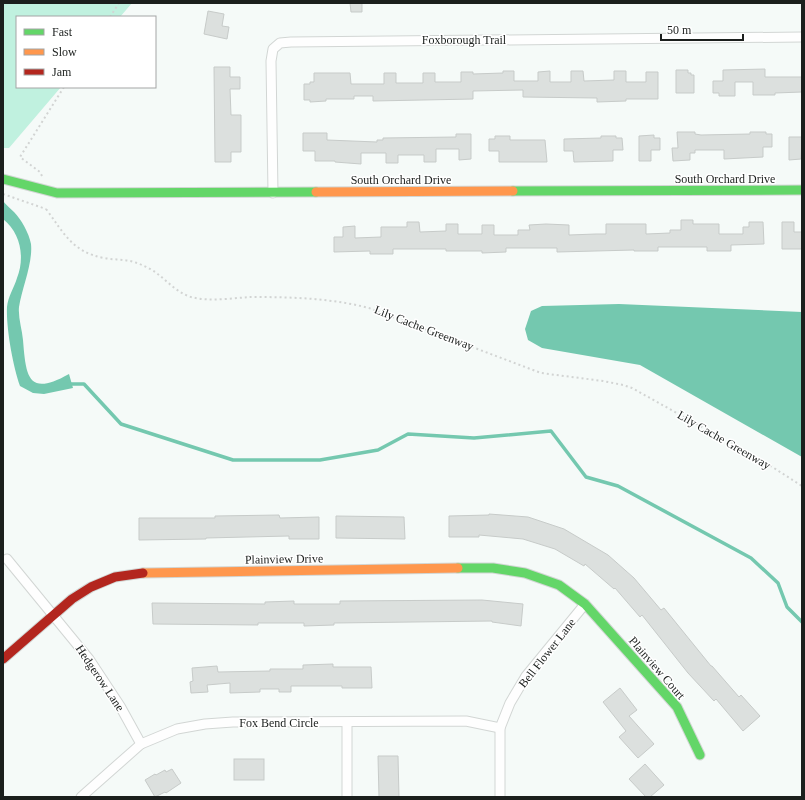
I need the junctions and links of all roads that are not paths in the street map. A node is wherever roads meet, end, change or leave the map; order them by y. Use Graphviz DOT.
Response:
graph roads {
  1 [pos="802,37"];
  2 [pos="4,179"];
  3 [pos="802,190"];
  4 [pos="273,193"];
  5 [pos="7,559"];
  6 [pos="585,604"];
  7 [pos="54,615"];
  8 [pos="3,659"];
  9 [pos="347,723"];
  10 [pos="500,728"];
  11 [pos="142,744"];
  12 [pos="700,755"];
  13 [pos="81,797"];
  14 [pos="348,797"];
  15 [pos="500,797"];
  1 -- 4 [label="street, Foxborough Trail"];
  2 -- 4 [label="street, South Orchard Drive"];
  3 -- 4 [label="street, South Orchard Drive"];
  5 -- 7 [label="street, Hedgerow Lane"];
  6 -- 7 [label="street, Plainview Drive"];
  6 -- 10 [label="street, Bell Flower Lane"];
  6 -- 12 [label="street, Plainview Court"];
  7 -- 8 [label="street, Plainview Drive"];
  7 -- 11 [label="street, Hedgerow Lane"];
  9 -- 10 [label="street, Fox Bend Circle"];
  9 -- 11 [label="street, Fox Bend Circle"];
  9 -- 14 [label="street"];
  10 -- 15 [label="street, Bell Flower Lane"];
  11 -- 13 [label="street, Fox Bend Circle"];
}
